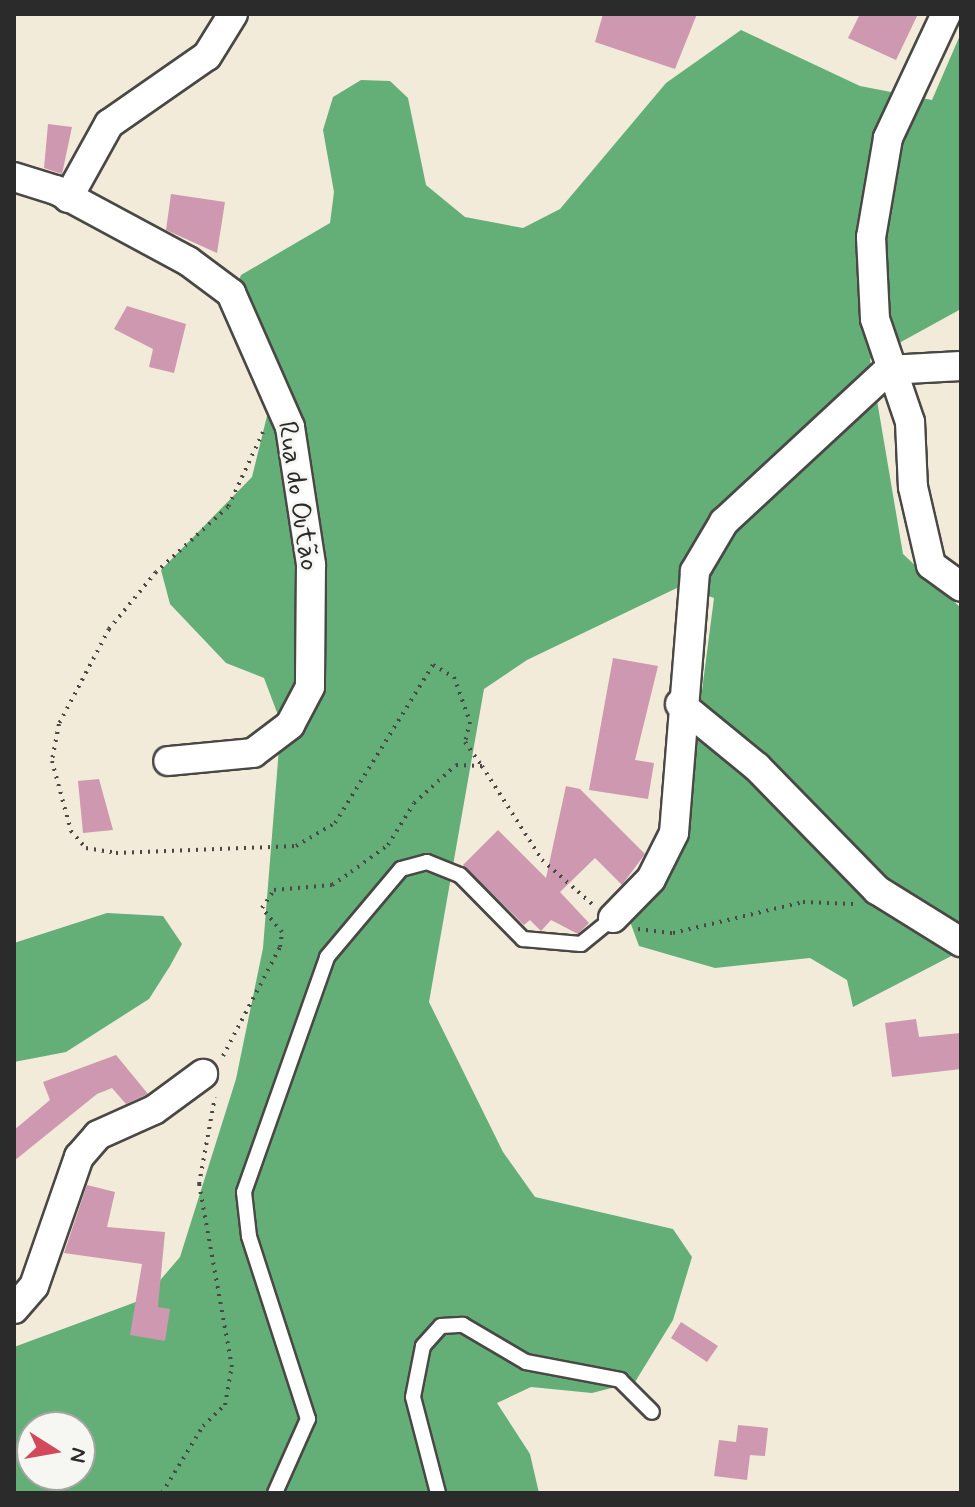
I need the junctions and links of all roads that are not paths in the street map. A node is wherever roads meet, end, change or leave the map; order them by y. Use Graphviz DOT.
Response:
graph roads {
  1 [pos="233,14"];
  2 [pos="946,14"];
  3 [pos="14,177"];
  4 [pos="68,198"];
  5 [pos="961,366"];
  6 [pos="888,370"];
  7 [pos="961,587"];
  8 [pos="680,704"];
  9 [pos="168,761"];
  10 [pos="613,918"];
  11 [pos="961,942"];
  12 [pos="215,1074"];
  13 [pos="14,1309"];
  14 [pos="652,1412"];
  15 [pos="275,1493"];
  16 [pos="438,1493"];
  1 -- 4 [label="street"];
  2 -- 6 [label="street"];
  3 -- 4 [label="street, Rua do Outão"];
  4 -- 9 [label="street, Rua do Outão"];
  5 -- 6 [label="street"];
  6 -- 7 [label="street"];
  6 -- 8 [label="street"];
  8 -- 10 [label="street"];
  8 -- 11 [label="street"];
  10 -- 15 [label="lane"];
  12 -- 13 [label="street"];
  14 -- 16 [label="lane"];
}
